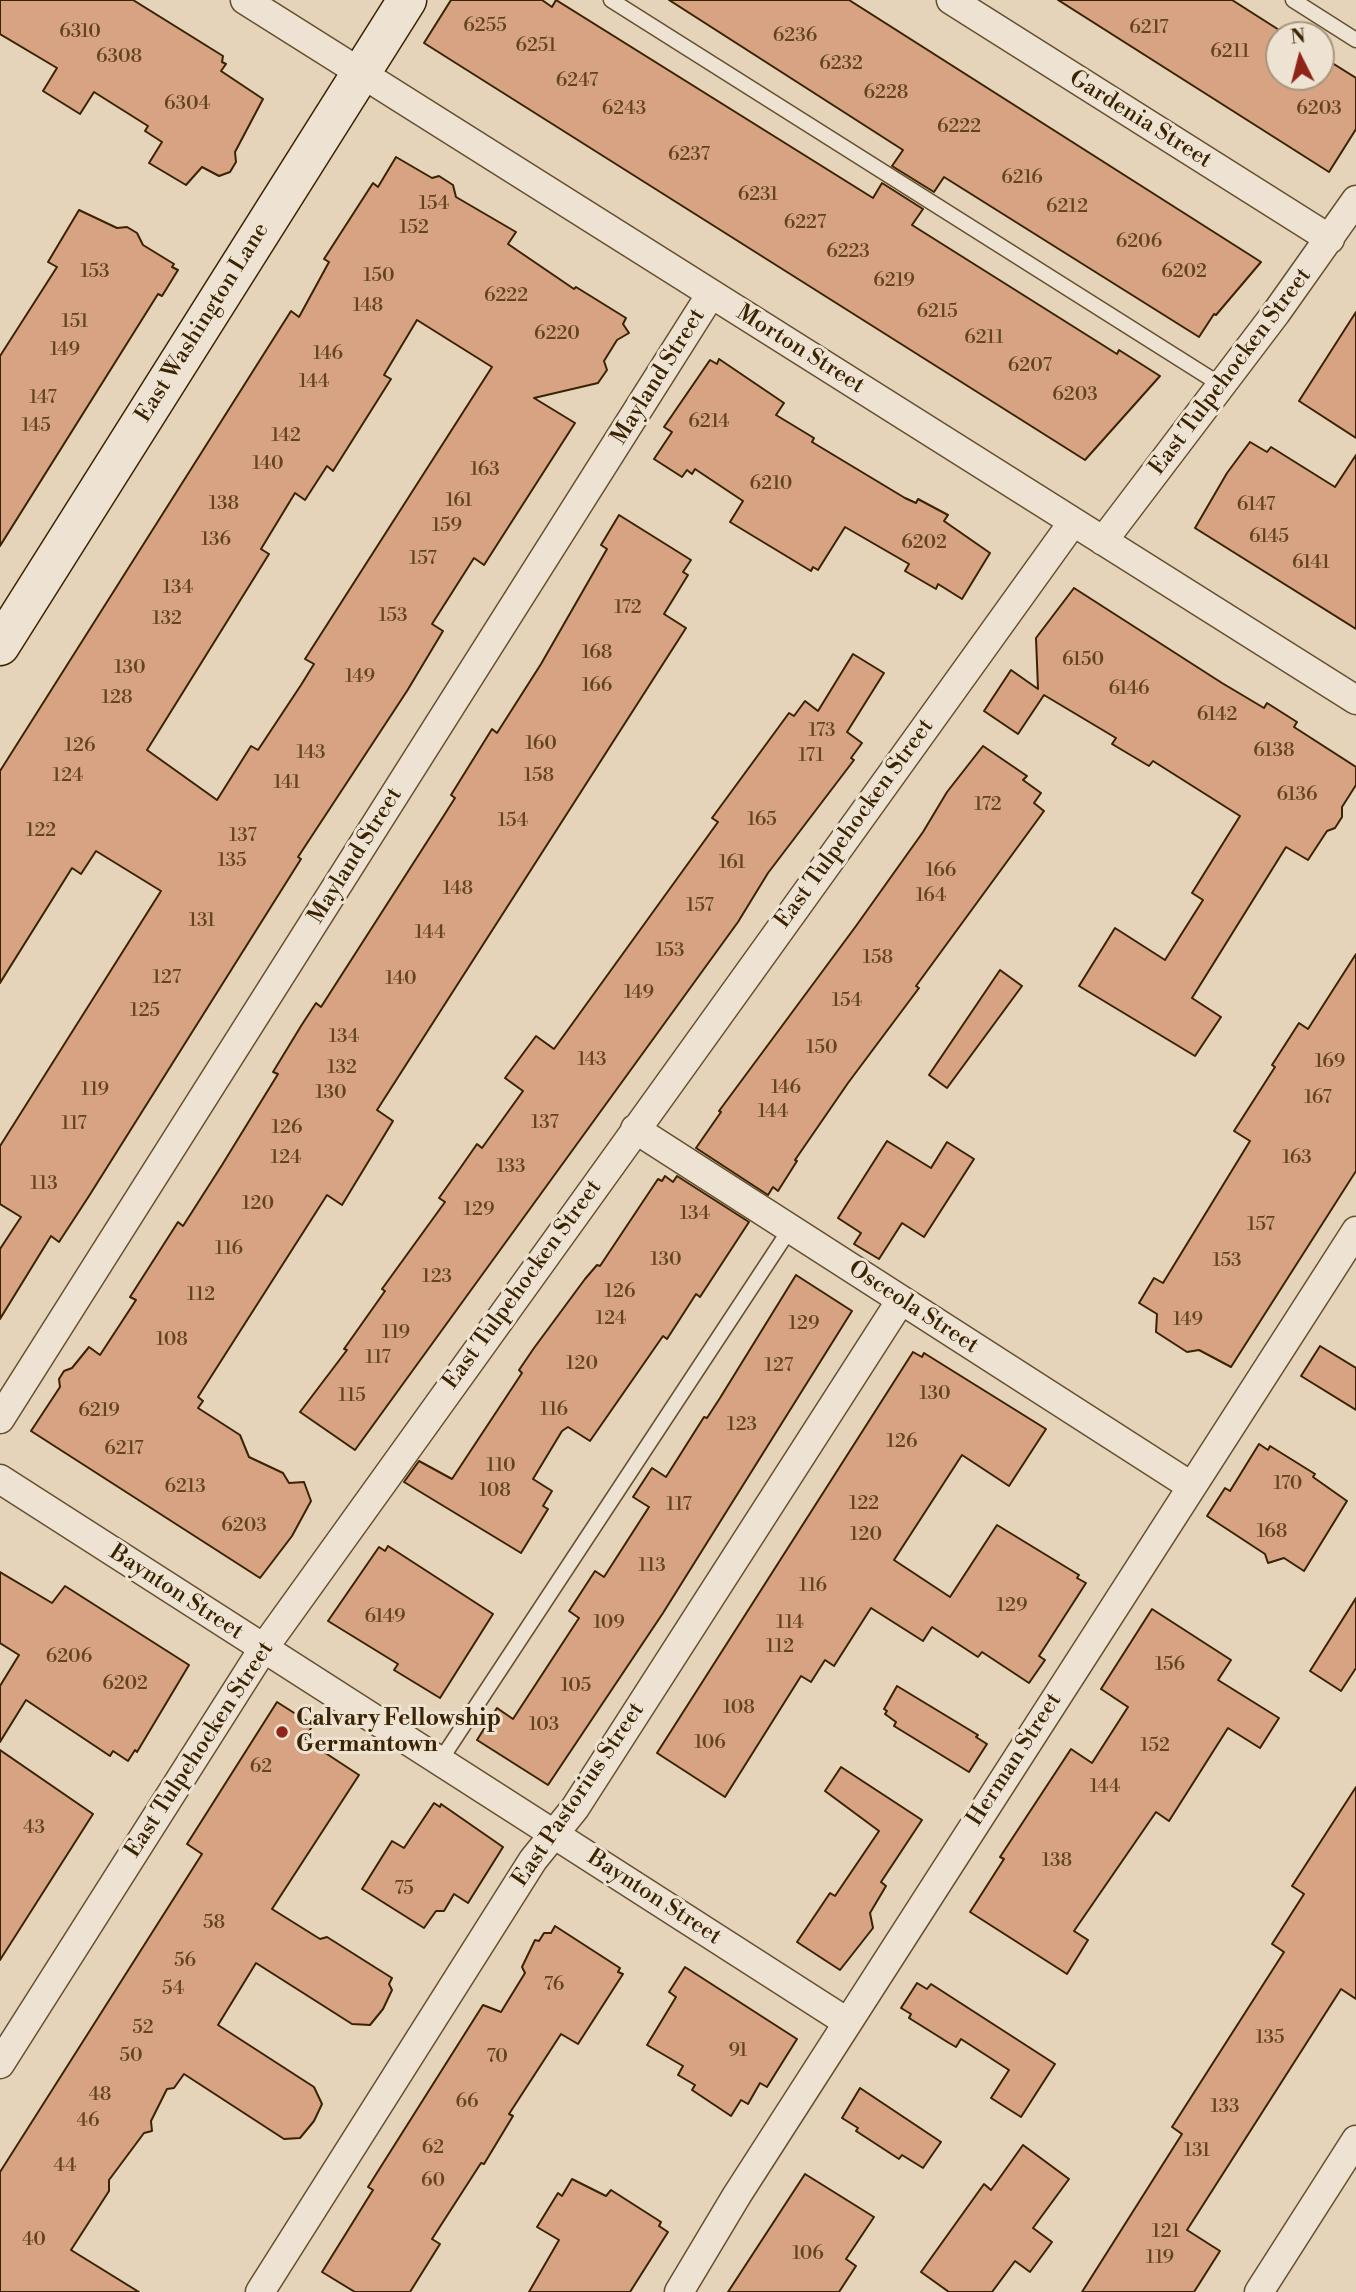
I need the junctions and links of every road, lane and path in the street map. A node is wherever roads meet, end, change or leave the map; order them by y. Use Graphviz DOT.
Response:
graph roads {
  1 [pos="245,0"];
  2 [pos="407,0"];
  3 [pos="611,0"];
  4 [pos="951,0"];
  5 [pos="1293,0"];
  6 [pos="1356,40"];
  7 [pos="360,73"];
  8 [pos="1356,200"];
  9 [pos="1330,239"];
  10 [pos="712,294"];
  11 [pos="1222,385"];
  12 [pos="1073,522"];
  13 [pos="1103,541"];
  14 [pos="0,646"];
  15 [pos="1356,700"];
  16 [pos="635,1129"];
  17 [pos="790,1228"];
  18 [pos="1356,1231"];
  19 [pos="901,1300"];
  20 [pos="0,1419"];
  21 [pos="0,1479"];
  22 [pos="1191,1486"];
  23 [pos="263,1649"];
  24 [pos="440,1761"];
  25 [pos="554,1834"];
  26 [pos="848,2022"];
  27 [pos="0,2064"];
  28 [pos="1356,2140"];
  29 [pos="260,2292"];
  30 [pos="679,2292"];
  31 [pos="1259,2292"];
  1 -- 7 [label="street, Morton Street"];
  2 -- 7 [label="main road, East Washington Lane"];
  3 -- 11 [label="lane"];
  4 -- 9 [label="street, Gardenia Street"];
  5 -- 6 [label="lane"];
  7 -- 10 [label="street, Morton Street"];
  7 -- 14 [label="main road, East Washington Lane"];
  8 -- 9 [label="street, East Tulpehocken Street"];
  9 -- 11 [label="street, East Tulpehocken Street"];
  10 -- 12 [label="street, Morton Street"];
  10 -- 20 [label="street, Mayland Street"];
  11 -- 13 [label="street, East Tulpehocken Street"];
  12 -- 13 [label="street, Morton Street"];
  12 -- 16 [label="street, East Tulpehocken Street"];
  13 -- 15 [label="street, Morton Street"];
  16 -- 17 [label="street, Osceola Street"];
  16 -- 23 [label="street, East Tulpehocken Street"];
  17 -- 19 [label="street, Osceola Street"];
  17 -- 24 [label="lane"];
  18 -- 22 [label="street, Herman Street"];
  19 -- 22 [label="street, Osceola Street"];
  19 -- 25 [label="street, East Pastorius Street"];
  21 -- 23 [label="street, Baynton Street"];
  22 -- 26 [label="street, Herman Street"];
  23 -- 24 [label="street, Baynton Street"];
  23 -- 27 [label="street, East Tulpehocken Street"];
  24 -- 25 [label="street, Baynton Street"];
  25 -- 26 [label="street, Baynton Street"];
  25 -- 29 [label="street, East Pastorius Street"];
  26 -- 30 [label="street, Herman Street"];
  28 -- 31 [label="street"];
}
